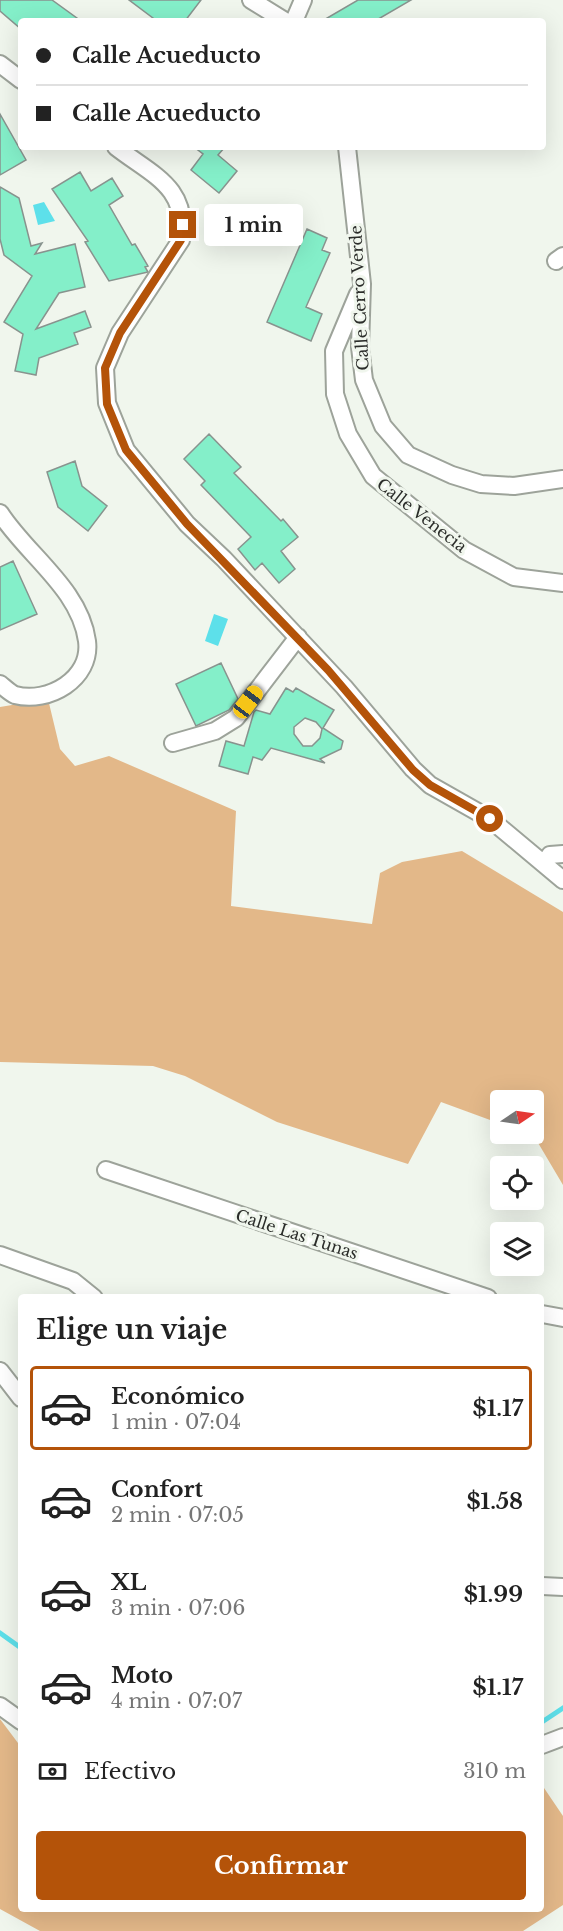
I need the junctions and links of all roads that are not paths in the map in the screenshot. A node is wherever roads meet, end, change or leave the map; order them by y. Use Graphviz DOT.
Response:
graph roads {
  1 [pos="251,0"];
  2 [pos="303,0"];
  3 [pos="280,18"];
  4 [pos="295,18"];
  5 [pos="0,64"];
  6 [pos="18,78"];
  7 [pos="120,150"];
  8 [pos="347,150"];
  9 [pos="362,284"];
  10 [pos="563,479"];
  11 [pos="0,513"];
  12 [pos="563,583"];
  13 [pos="298,637"];
  14 [pos="0,684"];
  15 [pos="173,744"];
  16 [pos="563,854"];
  17 [pos="544,864"];
  18 [pos="563,880"];
  19 [pos="106,1170"];
  20 [pos="0,1255"];
  21 [pos="89,1294"];
  22 [pos="476,1294"];
  23 [pos="544,1314"];
  24 [pos="563,1318"];
  25 [pos="0,1371"];
  26 [pos="18,1394"];
  27 [pos="544,1586"];
  28 [pos="563,1587"];
  29 [pos="0,1706"];
  30 [pos="18,1719"];
  31 [pos="563,1737"];
  32 [pos="544,1744"];
  1 -- 3 [label="street"];
  2 -- 4 [label="street"];
  5 -- 6 [label="street"];
  7 -- 13 [label="street"];
  8 -- 9 [label="street, Calle Cerro Verde"];
  9 -- 10 [label="street, Calle Cerro Verde"];
  9 -- 12 [label="street, Calle Venecia"];
  11 -- 14 [label="street"];
  13 -- 15 [label="street"];
  13 -- 17 [label="street"];
  16 -- 17 [label="street"];
  17 -- 18 [label="street"];
  19 -- 22 [label="street, Calle Las Tunas"];
  20 -- 21 [label="street"];
  23 -- 24 [label="street"];
  25 -- 26 [label="street"];
  27 -- 28 [label="street"];
  29 -- 30 [label="street"];
  31 -- 32 [label="street"];
}
